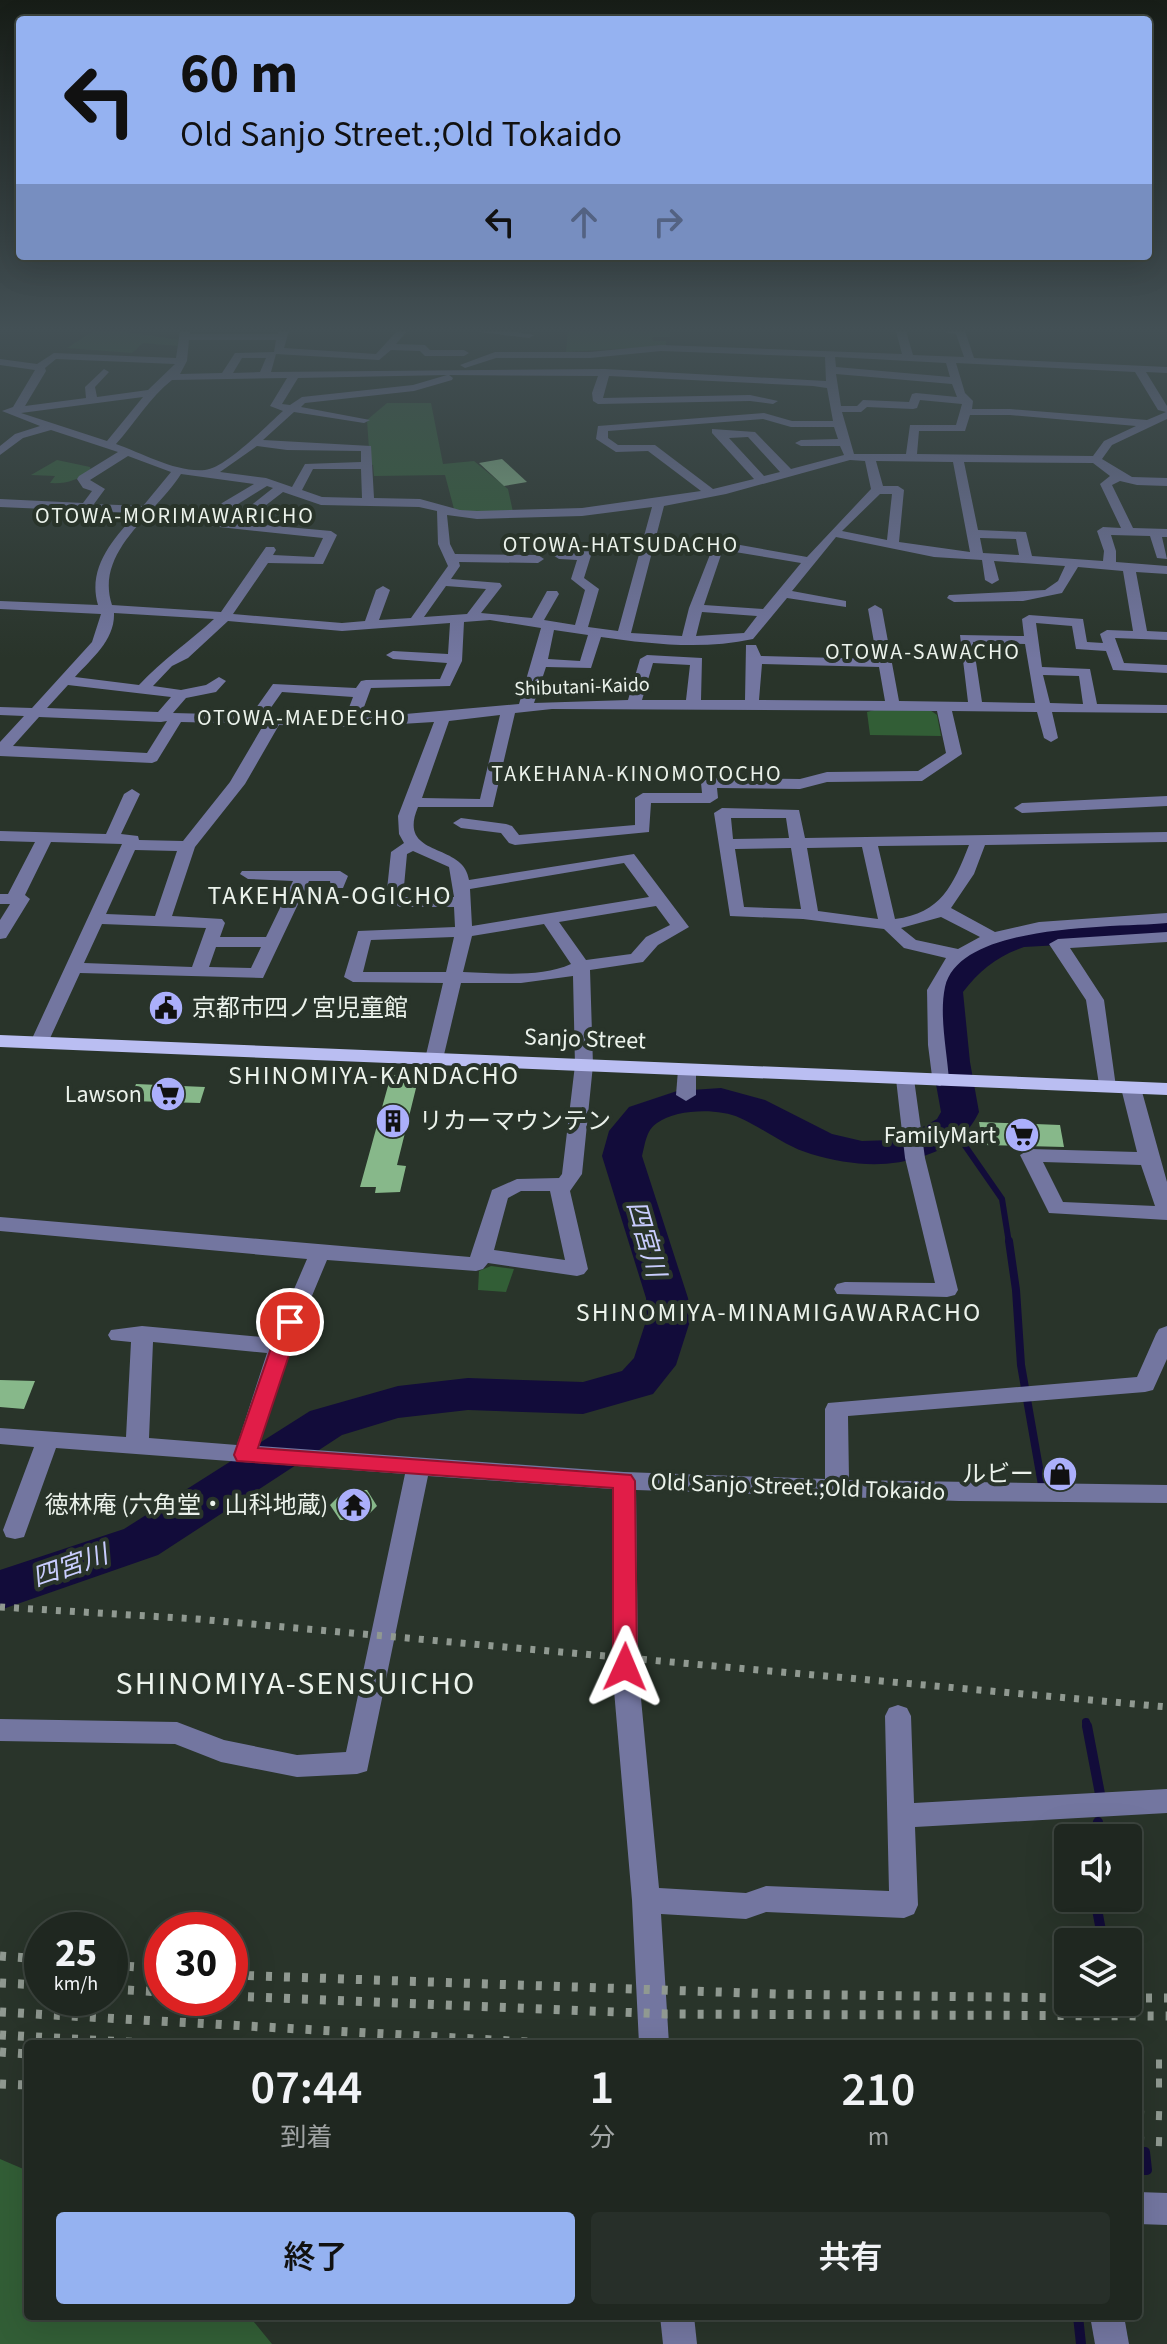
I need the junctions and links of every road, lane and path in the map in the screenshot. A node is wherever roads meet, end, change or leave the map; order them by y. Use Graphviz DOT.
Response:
graph roads {
  1 [pos="95,440"];
  2 [pos="113,440"];
  3 [pos="368,440"];
  4 [pos="604,440"];
  5 [pos="725,440"];
  6 [pos="757,440"];
  7 [pos="913,440"];
  8 [pos="1113,440"];
  9 [pos="254,442"];
  10 [pos="844,442"];
  11 [pos="801,443"];
  12 [pos="109,445"];
  13 [pos="367,448"];
  14 [pos="128,451"];
  15 [pos="850,457"];
  16 [pos="869,457"];
  17 [pos="911,459"];
  18 [pos="958,460"];
  19 [pos="1096,460"];
  20 [pos="367,465"];
  21 [pos="178,470"];
  22 [pos="787,472"];
  23 [pos="206,476"];
  24 [pos="1116,478"];
  25 [pos="762,481"];
  26 [pos="266,482"];
  27 [pos="1167,482"];
  28 [pos="289,490"];
  29 [pos="877,490"];
  30 [pos="716,492"];
  31 [pos="0,503"];
  32 [pos="368,503"];
  33 [pos="659,503"];
  34 [pos="86,507"];
  35 [pos="721,509"];
  36 [pos="147,510"];
  37 [pos="445,510"];
  38 [pos="232,526"];
  39 [pos="279,532"];
  40 [pos="1129,532"];
  41 [pos="833,533"];
  42 [pos="1161,533"];
  43 [pos="971,534"];
  44 [pos="893,544"];
  45 [pos="559,555"];
  46 [pos="982,555"];
  47 [pos="1167,555"];
  48 [pos="452,558"];
  49 [pos="265,559"];
  50 [pos="538,559"];
  51 [pos="1026,559"];
  52 [pos="809,561"];
  53 [pos="1073,563"];
  54 [pos="1109,565"];
  55 [pos="1129,567"];
  56 [pos="1167,570"];
  57 [pos="992,580"];
  58 [pos="444,582"];
  59 [pos="383,590"];
  60 [pos="782,593"];
  61 [pos="552,594"];
  62 [pos="954,598"];
  63 [pos="841,604"];
  64 [pos="0,605"];
  65 [pos="696,608"];
  66 [pos="108,609"];
  67 [pos="875,609"];
  68 [pos="765,613"];
  69 [pos="224,617"];
  70 [pos="464,618"];
  71 [pos="418,621"];
  72 [pos="543,622"];
  73 [pos="370,625"];
  74 [pos="580,630"];
  75 [pos="595,633"];
  76 [pos="1141,635"];
  77 [pos="748,636"];
  78 [pos="1167,636"];
  79 [pos="623,637"];
  80 [pos="1030,640"];
  81 [pos="688,641"];
  82 [pos="1111,647"];
  83 [pos="393,655"];
  84 [pos="455,659"];
  85 [pos="755,660"];
  86 [pos="540,663"];
  87 [pos="885,663"];
  88 [pos="1167,669"];
  89 [pos="1035,671"];
  90 [pos="64,680"];
  91 [pos="219,681"];
  92 [pos="142,690"];
  93 [pos="361,693"];
  94 [pos="181,694"];
  95 [pos="412,703"];
  96 [pos="634,704"];
  97 [pos="693,704"];
  98 [pos="752,704"];
  99 [pos="893,706"];
  100 [pos="944,707"];
  101 [pos="976,708"];
  102 [pos="1042,708"];
  103 [pos="525,709"];
  104 [pos="1091,709"];
  105 [pos="1167,709"];
  106 [pos="0,711"];
  107 [pos="508,711"];
  108 [pos="32,712"];
  109 [pos="443,717"];
  110 [pos="168,718"];
  111 [pos="254,721"];
  112 [pos="273,722"];
  113 [pos="351,723"];
  114 [pos="1051,738"];
  115 [pos="1,748"];
  116 [pos="132,794"];
  117 [pos="1167,801"];
  118 [pos="413,802"];
  119 [pos="1022,808"];
  120 [pos="461,823"];
  121 [pos="0,836"];
  122 [pos="45,837"];
  123 [pos="1167,837"];
  124 [pos="111,839"];
  125 [pos="869,842"];
  126 [pos="978,842"];
  127 [pos="799,843"];
  128 [pos="726,844"];
  129 [pos="130,845"];
  130 [pos="413,845"];
  131 [pos="187,846"];
  132 [pos="248,874"];
  133 [pos="303,876"];
  134 [pos="337,884"];
  135 [pos="463,894"];
  136 [pos="7,899"];
  137 [pos="661,900"];
  138 [pos="941,910"];
  139 [pos="810,915"];
  140 [pos="548,918"];
  141 [pos="1167,918"];
  142 [pos="96,919"];
  143 [pos="162,920"];
  144 [pos="887,926"];
  145 [pos="464,932"];
  146 [pos="0,934"];
  147 [pos="990,936"];
  148 [pos="1167,937"];
  149 [pos="209,942"];
  150 [pos="273,942"];
  151 [pos="957,954"];
  152 [pos="581,966"];
  153 [pos="75,968"];
  154 [pos="199,972"];
  155 [pos="452,977"];
  156 [pos="0,1041"];
  157 [pos="39,1043"];
  158 [pos="434,1059"];
  159 [pos="584,1065"];
  160 [pos="687,1070"];
  161 [pos="905,1079"];
  162 [pos="941,1080"];
  163 [pos="1107,1087"];
  164 [pos="1131,1088"];
  165 [pos="1167,1089"];
  166 [pos="686,1095"];
  167 [pos="1149,1159"];
  168 [pos="564,1184"];
  169 [pos="1167,1212"];
  170 [pos="0,1224"];
  171 [pos="320,1253"];
  172 [pos="482,1255"];
  173 [pos="845,1289"];
  174 [pos="142,1334"];
  175 [pos="1167,1334"];
  176 [pos="119,1335"];
  177 [pos="280,1346"];
  178 [pos="0,1436"];
  179 [pos="48,1439"];
  180 [pos="137,1445"];
  181 [pos="251,1456"];
  182 [pos="418,1468"];
  183 [pos="624,1481"];
  184 [pos="837,1488"];
  185 [pos="1167,1494"];
  186 [pos="15,1530"];
  187 [pos="898,1716"];
  188 [pos="0,1730"];
  189 [pos="1167,1801"];
  190 [pos="901,1816"];
  191 [pos="646,1900"];
  192 [pos="654,2040"];
  193 [pos="1142,2208"];
  194 [pos="1167,2209"];
  195 [pos="677,2320"];
  196 [pos="1108,2320"];
  197 [pos="680,2344"];
  198 [pos="1112,2344"];
  1 -- 12 [label="street"];
  2 -- 12 [label="street"];
  3 -- 13 [label="street"];
  4 -- 30 [label="street"];
  5 -- 25 [label="street"];
  6 -- 22 [label="street"];
  7 -- 17 [label="street"];
  8 -- 19 [label="street"];
  9 -- 13 [label="street"];
  9 -- 23 [label="street"];
  10 -- 11 [label="street"];
  10 -- 15 [label="street"];
  12 -- 14 [label="street"];
  13 -- 20 [label="street"];
  14 -- 21 [label="street"];
  14 -- 34 [label="street"];
  15 -- 16 [label="street"];
  15 -- 22 [label="street"];
  16 -- 17 [label="street"];
  16 -- 29 [label="street"];
  17 -- 18 [label="street"];
  18 -- 19 [label="street"];
  18 -- 43 [label="street"];
  19 -- 24 [label="street"];
  20 -- 28 [label="street"];
  20 -- 32 [label="street"];
  21 -- 23 [label="street"];
  21 -- 36 [label="street"];
  22 -- 25 [label="street"];
  23 -- 26 [label="street"];
  24 -- 27 [label="street"];
  24 -- 40 [label="street"];
  25 -- 30 [label="street"];
  26 -- 28 [label="street"];
  26 -- 38 [label="street"];
  28 -- 32 [label="street"];
  28 -- 38 [label="street"];
  29 -- 41 [label="street"];
  29 -- 44 [label="street"];
  30 -- 33 [label="street"];
  30 -- 35 [label="street"];
  31 -- 34 [label="street"];
  32 -- 37 [label="street"];
  33 -- 37 [label="street"];
  33 -- 79 [label="street"];
  34 -- 36 [label="street"];
  36 -- 66 [label="street"];
  37 -- 48 [label="street"];
  38 -- 39 [label="street"];
  39 -- 49 [label="street"];
  39 -- 49 [label="street"];
  40 -- 42 [label="street"];
  40 -- 54 [label="street"];
  41 -- 44 [label="street"];
  41 -- 52 [label="street"];
  42 -- 47 [label="street"];
  43 -- 46 [label="street"];
  43 -- 51 [label="street"];
  44 -- 46 [label="street"];
  45 -- 74 [label="street"];
  46 -- 51 [label="street"];
  46 -- 57 [label="street"];
  48 -- 50 [label="street"];
  48 -- 58 [label="street"];
  49 -- 69 [label="street"];
  51 -- 53 [label="street"];
  52 -- 60 [label="street"];
  52 -- 65 [label="street"];
  53 -- 54 [label="street"];
  53 -- 62 [label="street"];
  54 -- 55 [label="street"];
  55 -- 56 [label="street"];
  55 -- 76 [label="street"];
  58 -- 70 [label="street"];
  58 -- 71 [label="street"];
  59 -- 73 [label="street"];
  60 -- 63 [label="street"];
  60 -- 68 [label="street"];
  61 -- 72 [label="street"];
  64 -- 66 [label="street"];
  65 -- 68 [label="street"];
  65 -- 81 [label="street"];
  66 -- 69 [label="street"];
  66 -- 90 [label="street"];
  67 -- 87 [label="street"];
  68 -- 77 [label="street"];
  69 -- 73 [label="street"];
  69 -- 92 [label="street"];
  70 -- 71 [label="street"];
  70 -- 72 [label="street"];
  70 -- 84 [label="street"];
  71 -- 73 [label="street"];
  72 -- 74 [label="street"];
  72 -- 86 [label="street"];
  74 -- 75 [label="street"];
  75 -- 79 [label="street"];
  75 -- 86 [label="street"];
  76 -- 78 [label="street"];
  76 -- 82 [label="street"];
  77 -- 81 [label="street"];
  77 -- 85 [label="street"];
  79 -- 81 [label="street"];
  80 -- 82 [label="street"];
  80 -- 89 [label="street"];
  80 -- 101 [label="street"];
  82 -- 88 [label="street"];
  83 -- 84 [label="street"];
  84 -- 95 [label="street"];
  85 -- 87 [label="street"];
  85 -- 98 [label="street"];
  86 -- 103 [label="street"];
  87 -- 99 [label="street"];
  89 -- 102 [label="street"];
  89 -- 104 [label="street"];
  90 -- 92 [label="street"];
  90 -- 108 [label="street"];
  91 -- 94 [label="street"];
  92 -- 94 [label="street"];
  93 -- 95 [label="street"];
  93 -- 111 [label="street"];
  93 -- 113 [label="street"];
  94 -- 110 [label="street"];
  95 -- 109 [label="street, Shibutani-Kaido"];
  95 -- 113 [label="street, Shibutani-Kaido"];
  96 -- 97 [label="street, Shibutani-Kaido"];
  96 -- 97 [label="street"];
  96 -- 103 [label="street, Shibutani-Kaido"];
  97 -- 98 [label="street, Shibutani-Kaido"];
  98 -- 99 [label="street, Shibutani-Kaido"];
  99 -- 100 [label="street, Shibutani-Kaido"];
  100 -- 101 [label="street, Shibutani-Kaido"];
  100 -- 120 [label="street"];
  101 -- 102 [label="street, Shibutani-Kaido"];
  102 -- 104 [label="street, Shibutani-Kaido"];
  102 -- 114 [label="street"];
  103 -- 107 [label="street, Shibutani-Kaido"];
  104 -- 105 [label="street, Shibutani-Kaido"];
  106 -- 108 [label="street, Shibutani-Kaido"];
  107 -- 109 [label="street, Shibutani-Kaido"];
  107 -- 118 [label="street"];
  108 -- 110 [label="street, Shibutani-Kaido"];
  108 -- 115 [label="street"];
  109 -- 118 [label="street"];
  110 -- 111 [label="street, Shibutani-Kaido"];
  110 -- 115 [label="street"];
  111 -- 112 [label="street, Shibutani-Kaido"];
  112 -- 113 [label="street, Shibutani-Kaido"];
  112 -- 131 [label="street"];
  116 -- 124 [label="street"];
  117 -- 119 [label="street"];
  118 -- 130 [label="street"];
  121 -- 122 [label="street"];
  122 -- 124 [label="street"];
  122 -- 136 [label="street"];
  123 -- 126 [label="street"];
  124 -- 129 [label="street"];
  125 -- 126 [label="street"];
  125 -- 127 [label="street"];
  125 -- 144 [label="street"];
  126 -- 138 [label="street"];
  127 -- 128 [label="street"];
  127 -- 128 [label="street"];
  127 -- 139 [label="street"];
  128 -- 139 [label="street"];
  129 -- 131 [label="street"];
  129 -- 142 [label="street"];
  130 -- 135 [label="street"];
  130 -- 135 [label="street"];
  131 -- 143 [label="street"];
  132 -- 133 [label="street"];
  133 -- 134 [label="street"];
  133 -- 150 [label="street"];
  135 -- 137 [label="street"];
  135 -- 145 [label="street"];
  136 -- 146 [label="street"];
  137 -- 140 [label="street"];
  137 -- 152 [label="street"];
  138 -- 144 [label="street"];
  138 -- 147 [label="street"];
  139 -- 144 [label="street"];
  140 -- 145 [label="street"];
  140 -- 152 [label="street"];
  141 -- 147 [label="street"];
  142 -- 143 [label="street"];
  142 -- 153 [label="street"];
  143 -- 149 [label="street"];
  144 -- 151 [label="street"];
  145 -- 155 [label="street"];
  145 -- 155 [label="street"];
  147 -- 151 [label="street"];
  148 -- 163 [label="street"];
  149 -- 150 [label="street"];
  149 -- 154 [label="street"];
  150 -- 154 [label="street"];
  151 -- 162 [label="street"];
  152 -- 155 [label="street"];
  152 -- 159 [label="street"];
  153 -- 154 [label="street"];
  153 -- 157 [label="street"];
  155 -- 158 [label="street"];
  156 -- 157 [label="main road, Sanjo Street"];
  157 -- 158 [label="main road, Sanjo Street"];
  158 -- 159 [label="main road, Sanjo Street"];
  159 -- 160 [label="main road, Sanjo Street"];
  159 -- 168 [label="street"];
  160 -- 161 [label="main road, Sanjo Street"];
  160 -- 166 [label="street"];
  161 -- 162 [label="main road, Sanjo Street"];
  161 -- 173 [label="street"];
  162 -- 163 [label="main road, Sanjo Street"];
  163 -- 164 [label="main road, Sanjo Street"];
  164 -- 165 [label="main road, Sanjo Street"];
  164 -- 167 [label="street"];
  167 -- 169 [label="street"];
  167 -- 169 [label="street"];
  168 -- 172 [label="street"];
  168 -- 172 [label="street"];
  170 -- 171 [label="street"];
  171 -- 172 [label="street"];
  171 -- 177 [label="street"];
  174 -- 176 [label="street"];
  174 -- 177 [label="street"];
  174 -- 180 [label="street"];
  175 -- 184 [label="street"];
  177 -- 181 [label="street"];
  178 -- 179 [label="street"];
  179 -- 180 [label="street"];
  179 -- 186 [label="street"];
  180 -- 181 [label="street"];
  181 -- 182 [label="street, Old Sanjo Street.;Old Tokaido"];
  182 -- 183 [label="street, Old Sanjo Street.;Old Tokaido"];
  182 -- 188 [label="street"];
  183 -- 184 [label="street, Old Sanjo Street.;Old Tokaido"];
  183 -- 191 [label="street"];
  184 -- 185 [label="street, Old Sanjo Street.;Old Tokaido"];
  187 -- 190 [label="street"];
  189 -- 190 [label="street"];
  190 -- 191 [label="street"];
  191 -- 192 [label="street"];
  193 -- 194 [label="street"];
  195 -- 197 [label="street"];
  196 -- 198 [label="street"];
}
